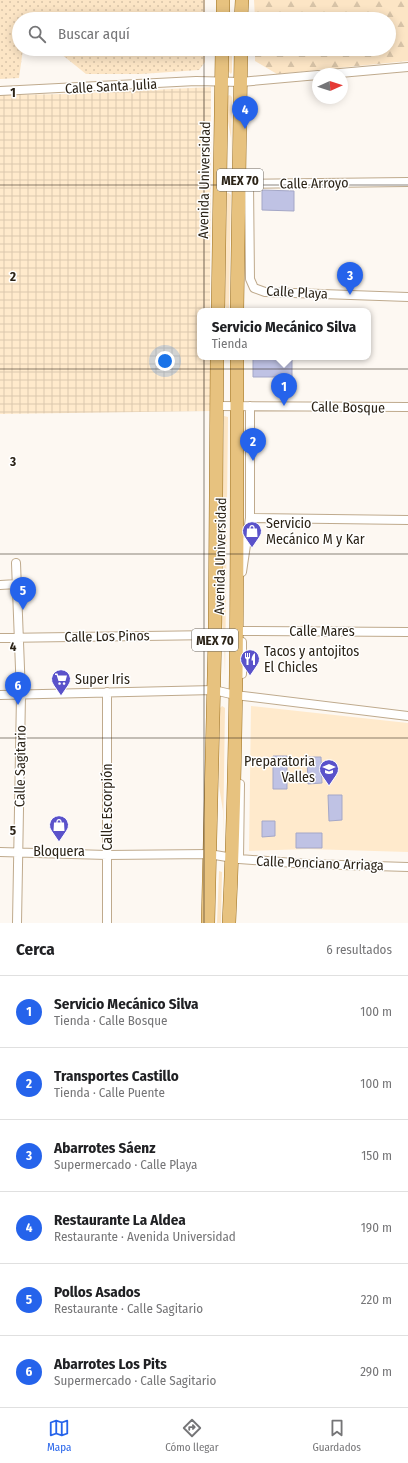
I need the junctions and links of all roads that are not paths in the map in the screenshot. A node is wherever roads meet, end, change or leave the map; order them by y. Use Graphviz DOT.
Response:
graph roads {
  1 [pos="223,0"];
  2 [pos="242,0"];
  3 [pos="223,12"];
  4 [pos="242,12"];
  5 [pos="222,56"];
  6 [pos="241,56"];
  7 [pos="408,67"];
  8 [pos="348,72"];
  9 [pos="312,76"];
  10 [pos="222,81"];
  11 [pos="241,82"];
  12 [pos="0,91"];
  13 [pos="408,182"];
  14 [pos="219,184"];
  15 [pos="244,184"];
  16 [pos="408,297"];
  17 [pos="218,308"];
  18 [pos="237,308"];
  19 [pos="217,360"];
  20 [pos="237,360"];
  21 [pos="216,406"];
  22 [pos="243,406"];
  23 [pos="408,408"];
  24 [pos="250,518"];
  25 [pos="408,520"];
  26 [pos="16,563"];
  27 [pos="17,584"];
  28 [pos="0,585"];
  29 [pos="239,631"];
  30 [pos="408,632"];
  31 [pos="215,635"];
  32 [pos="20,637"];
  33 [pos="0,638"];
  34 [pos="214,690"];
  35 [pos="107,692"];
  36 [pos="0,695"];
  37 [pos="21,695"];
  38 [pos="238,695"];
  39 [pos="408,716"];
  40 [pos="0,852"];
  41 [pos="18,853"];
  42 [pos="209,854"];
  43 [pos="107,855"];
  44 [pos="236,859"];
  45 [pos="408,866"];
  46 [pos="18,923"];
  47 [pos="107,923"];
  48 [pos="208,923"];
  49 [pos="229,923"];
  1 -- 3 [label="main road"];
  2 -- 4 [label="main road"];
  5 -- 10 [label="main road, Avenida Universidad / MEX 70"];
  6 -- 11 [label="main road, MEX 70"];
  7 -- 8 [label="street"];
  9 -- 11 [label="street, Calle Santa Julia"];
  10 -- 11 [label="street, Calle Santa Julia"];
  10 -- 12 [label="street, Calle Santa Julia"];
  10 -- 14 [label="main road, Avenida Universidad / MEX 70"];
  11 -- 15 [label="main road, MEX 70"];
  13 -- 15 [label="street, Calle Arroyo"];
  14 -- 15 [label="street, Calle Arroyo"];
  14 -- 17 [label="main road, Avenida Universidad / MEX 70"];
  15 -- 16 [label="street, Calle Playa"];
  15 -- 18 [label="main road, MEX 70"];
  19 -- 21 [label="main road, Avenida Universidad / MEX 70"];
  20 -- 22 [label="main road, Avenida Universidad / MEX 70"];
  21 -- 22 [label="street, Calle Bosque"];
  21 -- 31 [label="main road, Avenida Universidad / MEX 70"];
  22 -- 23 [label="street, Calle Bosque"];
  22 -- 24 [label="street"];
  22 -- 29 [label="main road, Avenida Universidad / MEX 70"];
  24 -- 25 [label="street"];
  24 -- 29 [label="street"];
  26 -- 27 [label="street, Calle Sagitario"];
  27 -- 28 [label="street"];
  27 -- 32 [label="street, Calle Sagitario"];
  29 -- 30 [label="street, Calle Mares"];
  29 -- 38 [label="main road, Avenida Universidad / MEX 70"];
  31 -- 32 [label="street, Calle Los Pinos"];
  31 -- 34 [label="main road, Avenida Universidad / MEX 70"];
  32 -- 33 [label="street, Calle Los Pinos"];
  32 -- 37 [label="street, Calle Sagitario"];
  34 -- 35 [label="street"];
  34 -- 38 [label="street"];
  34 -- 42 [label="main road, Avenida Universidad / MEX 70"];
  35 -- 37 [label="street"];
  35 -- 43 [label="street, Calle Escorpión"];
  36 -- 37 [label="street"];
  37 -- 41 [label="street, Calle Sagitario"];
  38 -- 39 [label="street"];
  38 -- 44 [label="main road, Avenida Universidad / MEX 70"];
  40 -- 41 [label="street, Calle Ponciano Arriaga"];
  41 -- 43 [label="street, Calle Ponciano Arriaga"];
  41 -- 46 [label="street, Calle Sagitario"];
  42 -- 43 [label="street, Calle Ponciano Arriaga"];
  42 -- 44 [label="street, Calle Ponciano Arriaga"];
  42 -- 48 [label="main road, Avenida Universidad / MEX 70"];
  43 -- 47 [label="street, Calle Escorpión"];
  44 -- 45 [label="street, Calle Ponciano Arriaga"];
  44 -- 49 [label="main road, Avenida Universidad / MEX 70"];
}
